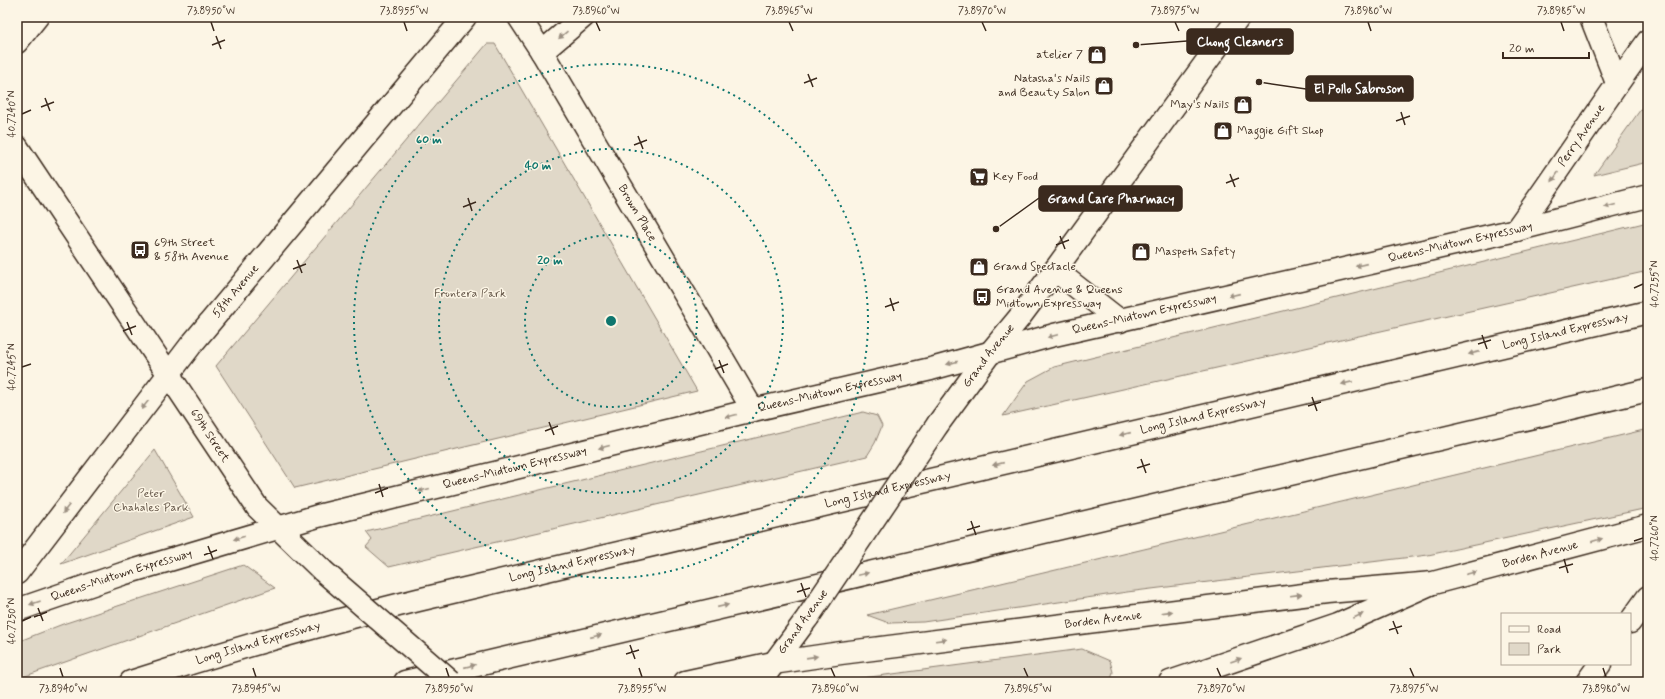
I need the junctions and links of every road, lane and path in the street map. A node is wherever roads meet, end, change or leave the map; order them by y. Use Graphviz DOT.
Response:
graph roads {
  1 [pos="37,17"];
  2 [pos="465,17"];
  3 [pos="519,17"];
  4 [pos="583,17"];
  5 [pos="1239,17"];
  6 [pos="1591,17"];
  7 [pos="1648,41"];
  8 [pos="17,42"];
  9 [pos="542,52"];
  10 [pos="1618,83"];
  11 [pos="17,147"];
  12 [pos="1648,196"];
  13 [pos="1516,230"];
  14 [pos="1055,270"];
  15 [pos="1648,312"];
  16 [pos="1120,321"];
  17 [pos="990,353"];
  18 [pos="168,374"];
  19 [pos="1648,390"];
  20 [pos="753,410"];
  21 [pos="1648,526"];
  22 [pos="277,528"];
  23 [pos="17,573"];
  24 [pos="1433,583"];
  25 [pos="1648,597"];
  26 [pos="17,610"];
  27 [pos="1631,621"];
  28 [pos="773,663"];
  29 [pos="1599,665"];
  30 [pos="1179,680"];
  31 [pos="131,682"];
  32 [pos="405,682"];
  33 [pos="451,682"];
  34 [pos="685,682"];
  35 [pos="760,682"];
  36 [pos="1587,682"];
  1 -- 8 [label="main road"];
  2 -- 18 [label="main road, 58th Avenue"];
  3 -- 9 [label="main road, Brown Place"];
  4 -- 9 [label="main road, one-way"];
  5 -- 14 [label="main road, Grand Avenue"];
  6 -- 10 [label="main road"];
  7 -- 10 [label="main road, Perry Avenue"];
  9 -- 20 [label="main road, Brown Place"];
  10 -- 13 [label="main road, Perry Avenue, one-way"];
  11 -- 18 [label="main road, 69th Street"];
  12 -- 13 [label="main road, Queens-Midtown Expressway, one-way"];
  13 -- 16 [label="main road, Queens-Midtown Expressway, one-way"];
  14 -- 16 [label="main road"];
  14 -- 17 [label="main road, Grand Avenue"];
  15 -- 31 [label="main road, Long Island Expressway, one-way"];
  16 -- 17 [label="main road, Queens-Midtown Expressway, one-way"];
  17 -- 20 [label="main road, Queens-Midtown Expressway, one-way"];
  17 -- 28 [label="main road, Grand Avenue, bridge"];
  18 -- 22 [label="main road, 69th Street"];
  18 -- 23 [label="main road, 58th Avenue, one-way"];
  32 -- 19 [label="main road, one-way"];
  20 -- 22 [label="main road, Queens-Midtown Expressway, one-way"];
  24 -- 21 [label="main road, Borden Avenue, one-way"];
  22 -- 26 [label="main road, Queens-Midtown Expressway, one-way"];
  22 -- 33 [label="main road, 69th Street, bridge"];
  28 -- 24 [label="main road, Borden Avenue, one-way"];
  30 -- 24 [label="main road, Borden Avenue, one-way"];
  25 -- 27 [label="main road"];
  28 -- 34 [label="main road"];
  28 -- 35 [label="main road, Grand Avenue"];
  29 -- 36 [label="main road"];
}
